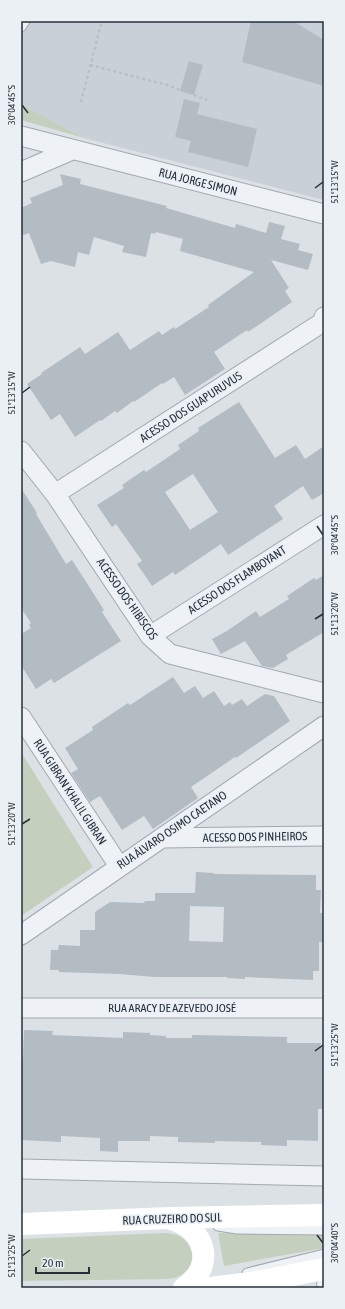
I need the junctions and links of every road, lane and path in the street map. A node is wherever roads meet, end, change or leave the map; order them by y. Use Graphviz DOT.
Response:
graph roads {
  1 [pos="25,21"];
  2 [pos="101,24"];
  3 [pos="21,28"];
  4 [pos="90,65"];
  5 [pos="207,100"];
  6 [pos="81,102"];
  7 [pos="21,136"];
  8 [pos="72,150"];
  9 [pos="21,172"];
  10 [pos="324,214"];
  11 [pos="324,317"];
  12 [pos="21,451"];
  13 [pos="55,494"];
  14 [pos="324,525"];
  15 [pos="150,636"];
  16 [pos="324,693"];
  17 [pos="21,717"];
  18 [pos="324,726"];
  19 [pos="324,836"];
  20 [pos="162,838"];
  21 [pos="119,866"];
  22 [pos="21,935"];
  23 [pos="21,1008"];
  24 [pos="324,1008"];
  25 [pos="21,1169"];
  26 [pos="324,1176"];
  27 [pos="324,1215"];
  28 [pos="170,1218"];
  29 [pos="21,1224"];
  30 [pos="324,1230"];
  31 [pos="323,1270"];
  32 [pos="197,1287"];
  1 -- 3 [label="lane"];
  2 -- 4 [label="path"];
  4 -- 5 [label="path"];
  4 -- 6 [label="path"];
  7 -- 8 [label="street, RUA JORGE SIMON"];
  8 -- 9 [label="street"];
  8 -- 10 [label="street, RUA JORGE SIMON"];
  11 -- 13 [label="street, ACESSO DOS GUAPURUVUS"];
  12 -- 13 [label="street, ACESSO DOS HIBISCOS"];
  13 -- 15 [label="street, ACESSO DOS HIBISCOS"];
  14 -- 15 [label="street, ACESSO DOS FLAMBOYANT"];
  15 -- 16 [label="street, ACESSO DOS HIBISCOS"];
  17 -- 21 [label="street, RUA GIBRAN KHALIL GIBRAN"];
  18 -- 20 [label="street, RUA ÁLVARO OSIMO CAETANO"];
  19 -- 20 [label="street, ACESSO DOS PINHEIROS"];
  20 -- 21 [label="street, RUA ÁLVARO OSIMO CAETANO"];
  21 -- 22 [label="street, RUA ÁLVARO OSIMO CAETANO"];
  23 -- 24 [label="street, RUA ARACY DE AZEVEDO JOSÉ"];
  25 -- 26 [label="street"];
  27 -- 28 [label="main road, RUA CRUZEIRO DO SUL"];
  28 -- 29 [label="main road, RUA CRUZEIRO DO SUL"];
  28 -- 30 [label="lane"];
  28 -- 32 [label="main road"];
  31 -- 32 [label="main road"];
}
